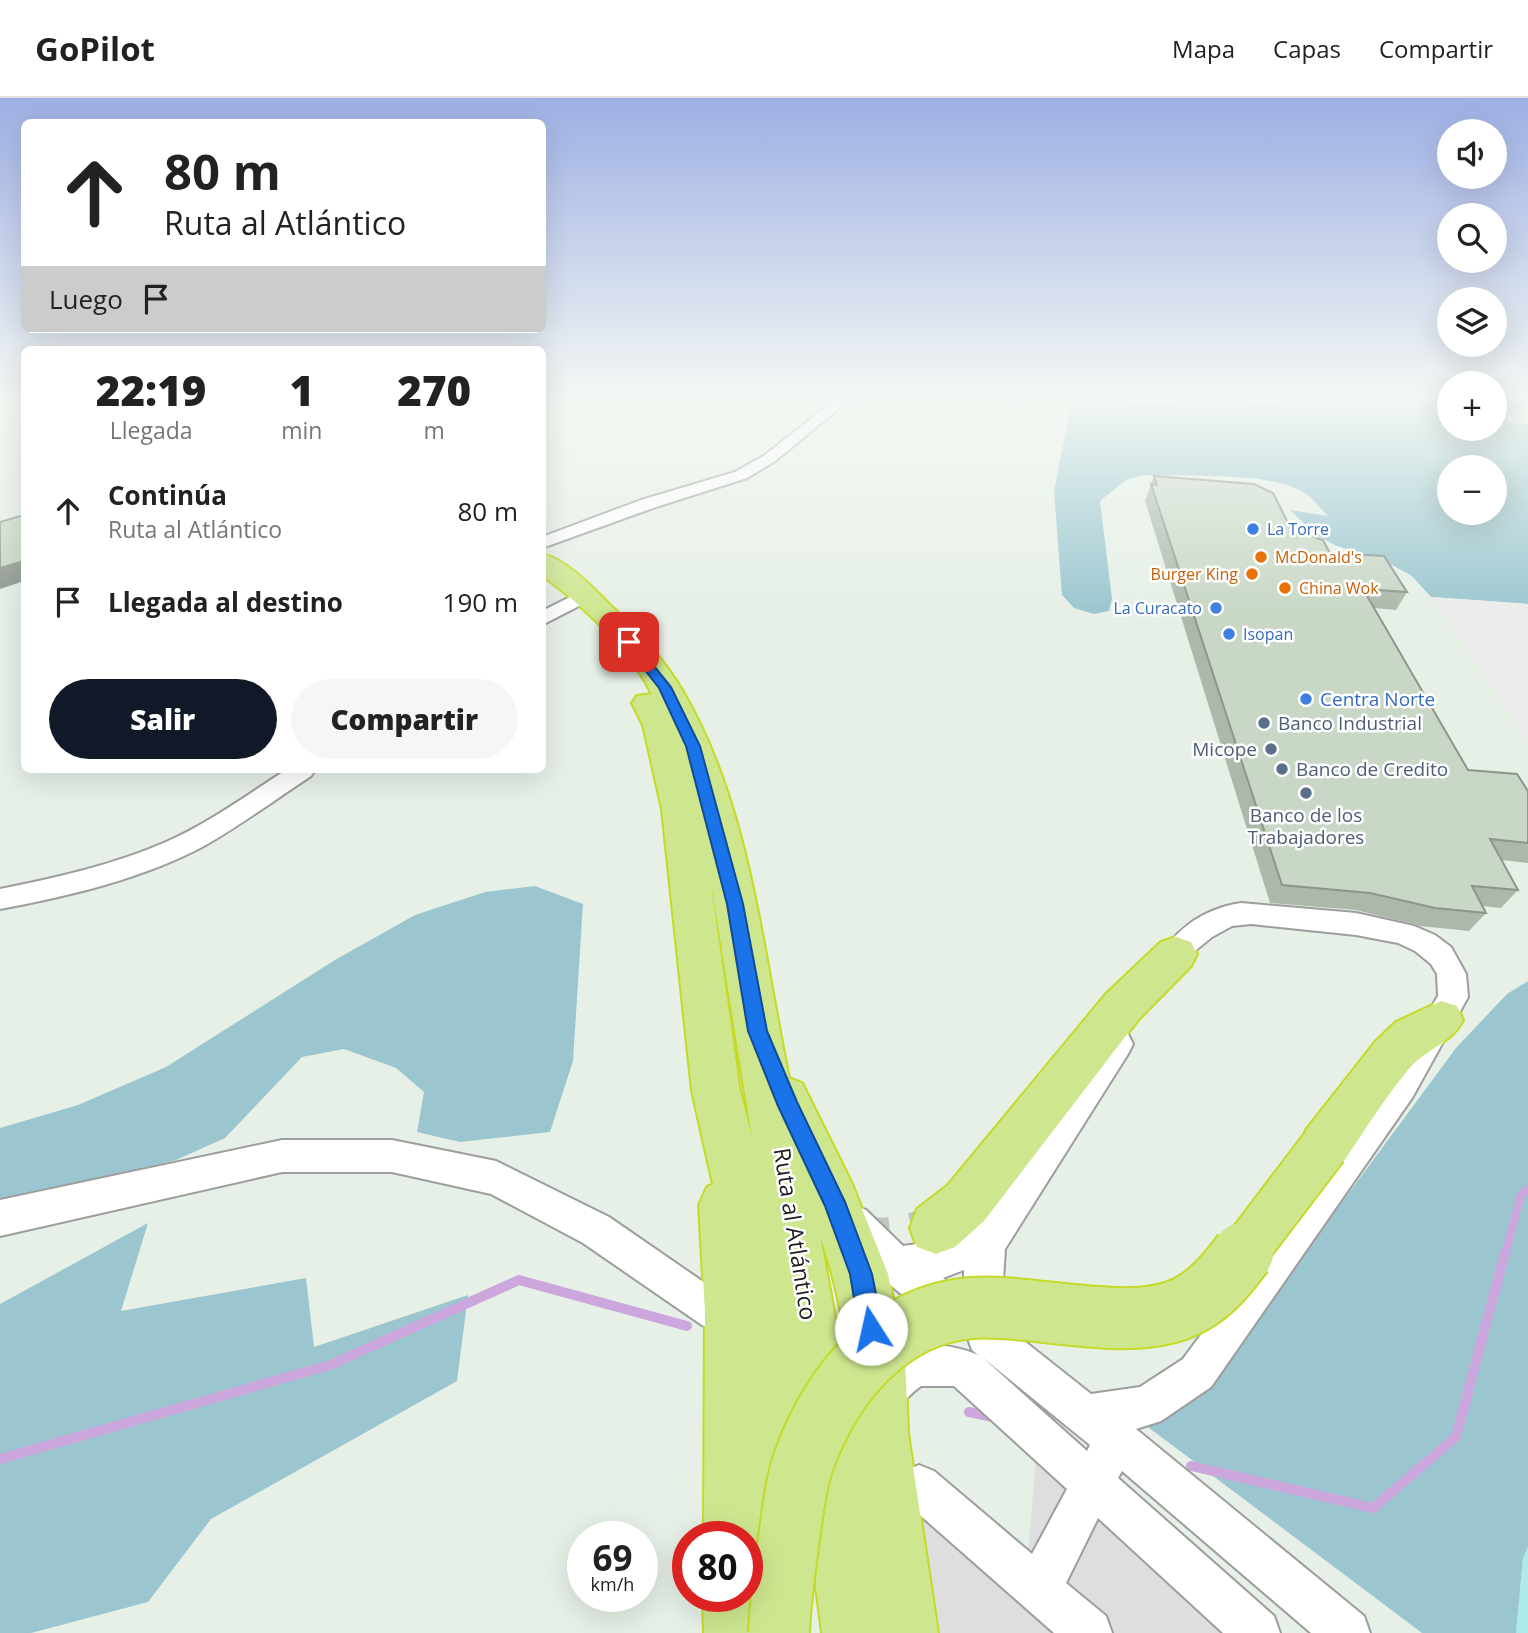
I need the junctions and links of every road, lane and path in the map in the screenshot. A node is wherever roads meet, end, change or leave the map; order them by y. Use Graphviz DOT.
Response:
graph roads {
  1 [pos="748,471"];
  2 [pos="546,542"];
  3 [pos="546,565"];
  4 [pos="546,583"];
  5 [pos="572,602"];
  6 [pos="546,617"];
  7 [pos="659,725"];
  8 [pos="298,773"];
  9 [pos="0,899"];
  10 [pos="1176,954"];
  11 [pos="1441,1020"];
  12 [pos="757,1031"];
  13 [pos="716,1091"];
  14 [pos="766,1174"];
  15 [pos="834,1202"];
  16 [pos="0,1218"];
  17 [pos="999,1221"];
  18 [pos="936,1228"];
  19 [pos="896,1265"];
  20 [pos="715,1312"];
  21 [pos="1000,1347"];
  22 [pos="876,1416"];
  23 [pos="1100,1427"];
  24 [pos="1091,1482"];
  25 [pos="919,1486"];
  26 [pos="736,1521"];
  27 [pos="1038,1589"];
  28 [pos="737,1612"];
  29 [pos="738,1633"];
  30 [pos="779,1633"];
  31 [pos="808,1633"];
  32 [pos="856,1633"];
  33 [pos="904,1633"];
  34 [pos="1089,1633"];
  35 [pos="1257,1633"];
  36 [pos="1348,1633"];
  1 -- 2 [label="street"];
  3 -- 12 [label="highway, Ruta al Atlántico"];
  4 -- 5 [label="highway, Ruta al Atlántico"];
  5 -- 6 [label="street"];
  5 -- 7 [label="highway, Ruta al Atlántico"];
  7 -- 13 [label="highway, Ruta al Atlántico"];
  7 -- 14 [label="highway"];
  8 -- 9 [label="street"];
  10 -- 11 [label="street"];
  10 -- 17 [label="street"];
  10 -- 18 [label="highway"];
  11 -- 23 [label="street"];
  11 -- 30 [label="highway, bridge"];
  12 -- 15 [label="highway"];
  12 -- 32 [label="highway, Ruta al Atlántico"];
  13 -- 26 [label="highway"];
  13 -- 31 [label="highway, Ruta al Atlántico"];
  15 -- 19 [label="street"];
  15 -- 22 [label="highway"];
  16 -- 20 [label="street"];
  17 -- 19 [label="street"];
  17 -- 21 [label="street"];
  19 -- 21 [label="street"];
  21 -- 23 [label="street"];
  22 -- 24 [label="street"];
  22 -- 33 [label="highway"];
  23 -- 24 [label="street"];
  23 -- 36 [label="street"];
  24 -- 27 [label="street"];
  24 -- 35 [label="street"];
  25 -- 27 [label="street"];
  27 -- 34 [label="street"];
  28 -- 29 [label="highway"];
}
